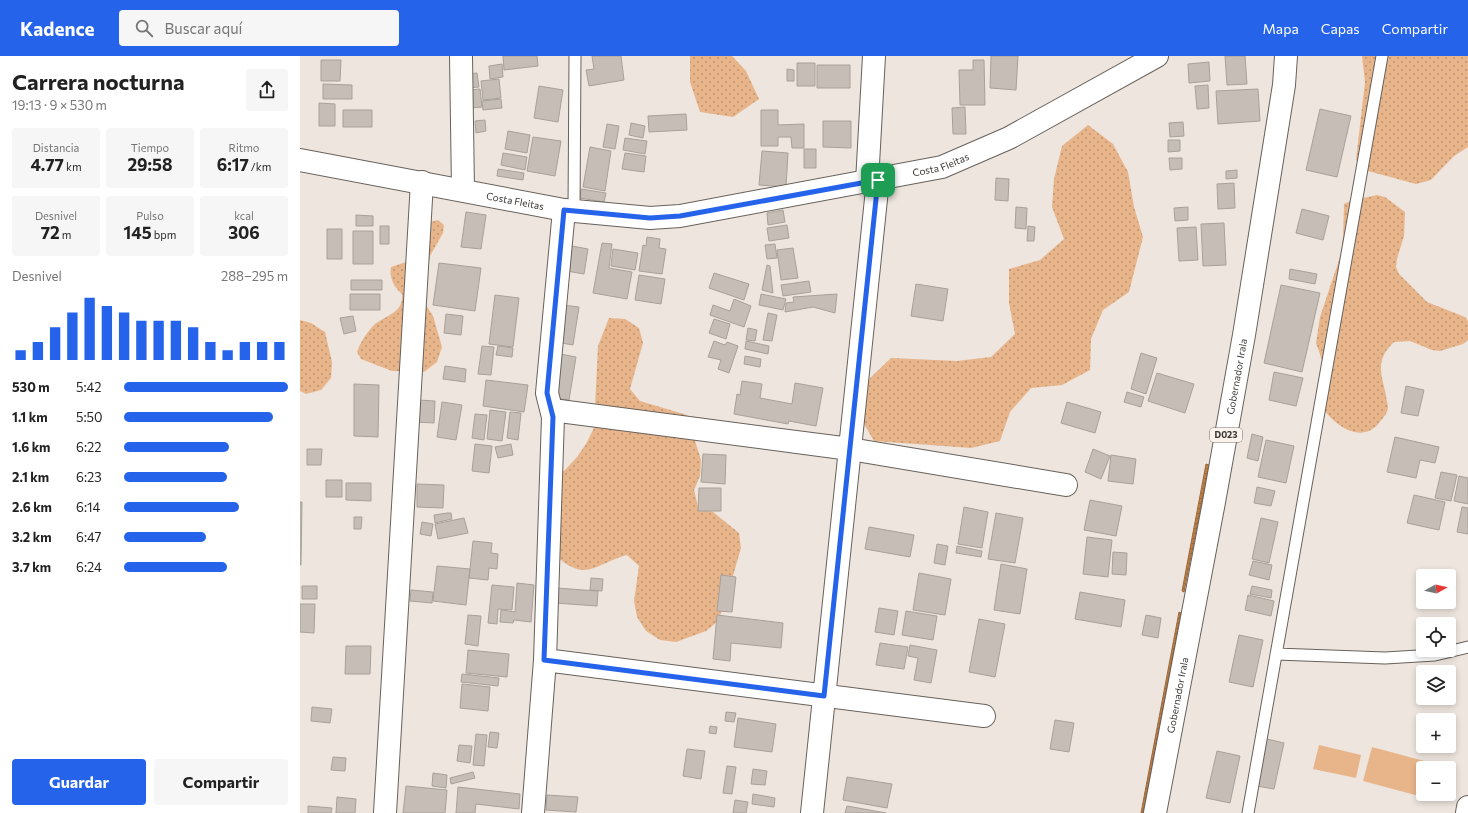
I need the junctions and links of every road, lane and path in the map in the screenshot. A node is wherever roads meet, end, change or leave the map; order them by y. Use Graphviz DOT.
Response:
graph roads {
  1 [pos="461,56"];
  2 [pos="575,56"];
  3 [pos="874,56"];
  4 [pos="1157,56"];
  5 [pos="1286,56"];
  6 [pos="1382,56"];
  7 [pos="300,160"];
  8 [pos="873,181"];
  9 [pos="422,182"];
  10 [pos="463,190"];
  11 [pos="569,211"];
  12 [pos="552,410"];
  13 [pos="850,449"];
  14 [pos="1066,485"];
  15 [pos="1468,647"];
  16 [pos="1276,654"];
  17 [pos="544,660"];
  18 [pos="824,696"];
  19 [pos="984,716"];
  20 [pos="1468,807"];
  21 [pos="385,813"];
  22 [pos="532,813"];
  23 [pos="812,813"];
  24 [pos="1155,813"];
  25 [pos="1248,813"];
  26 [pos="1467,813"];
  1 -- 10 [label="street"];
  2 -- 11 [label="lane"];
  3 -- 8 [label="street"];
  4 -- 8 [label="street, Costa Fleitas"];
  5 -- 24 [label="street, Gobernador Irala / D023"];
  6 -- 16 [label="lane"];
  7 -- 9 [label="street, Costa Fleitas"];
  8 -- 11 [label="street, Costa Fleitas"];
  8 -- 13 [label="street"];
  9 -- 10 [label="street, Costa Fleitas"];
  9 -- 21 [label="street"];
  10 -- 11 [label="street, Costa Fleitas"];
  11 -- 12 [label="street"];
  12 -- 13 [label="street"];
  12 -- 17 [label="street"];
  13 -- 14 [label="street"];
  13 -- 18 [label="street"];
  15 -- 16 [label="lane"];
  16 -- 25 [label="lane"];
  17 -- 18 [label="street"];
  17 -- 22 [label="street"];
  18 -- 19 [label="street"];
  18 -- 23 [label="street"];
  20 -- 26 [label="street"];
}
